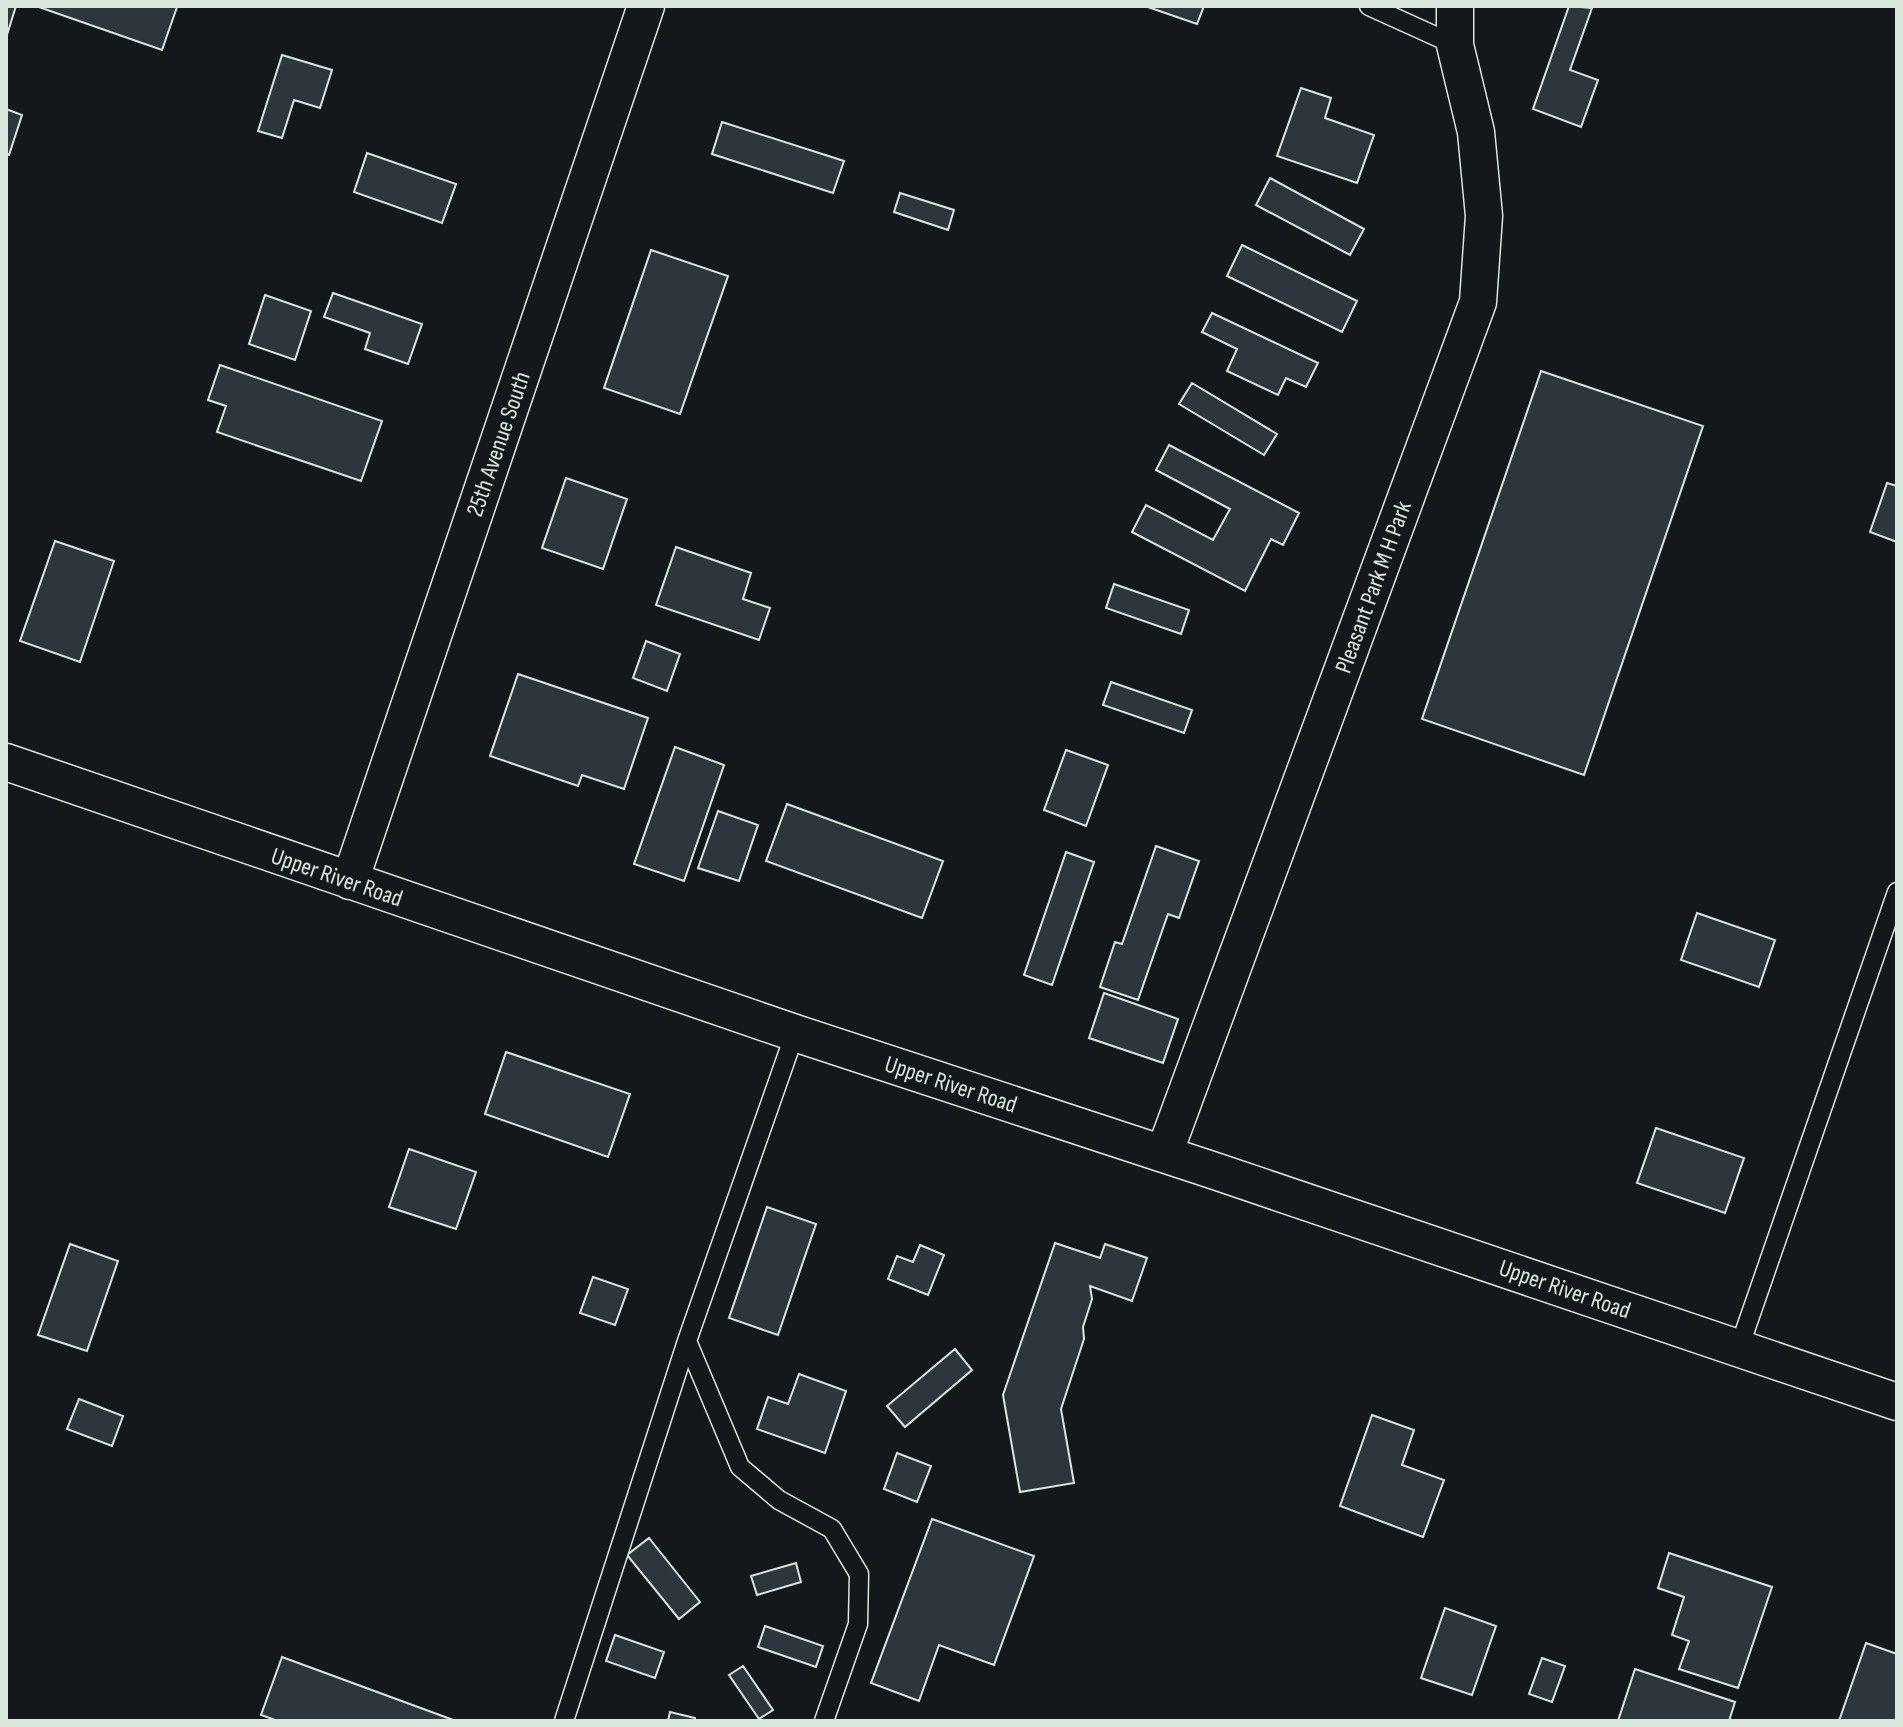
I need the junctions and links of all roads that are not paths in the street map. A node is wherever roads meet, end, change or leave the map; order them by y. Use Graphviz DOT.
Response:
graph roads {
  1 [pos="646,6"];
  2 [pos="1369,6"];
  3 [pos="1455,6"];
  4 [pos="1455,45"];
  5 [pos="6,762"];
  6 [pos="350,881"];
  7 [pos="1897,892"];
  8 [pos="795,1033"];
  9 [pos="1164,1154"];
  10 [pos="687,1341"];
  11 [pos="1739,1348"];
  12 [pos="1897,1402"];
  13 [pos="564,1721"];
  14 [pos="824,1721"];
  1 -- 6 [label="street, 25th Avenue South"];
  2 -- 4 [label="lane"];
  3 -- 4 [label="street, Pleasant Park M H Park"];
  4 -- 9 [label="street, Pleasant Park M H Park"];
  5 -- 6 [label="street, Upper River Road"];
  6 -- 8 [label="street, Upper River Road"];
  7 -- 11 [label="lane"];
  8 -- 9 [label="street, Upper River Road"];
  8 -- 10 [label="lane"];
  9 -- 11 [label="street, Upper River Road"];
  10 -- 13 [label="lane"];
  10 -- 14 [label="lane"];
  11 -- 12 [label="street, Upper River Road"];
}
